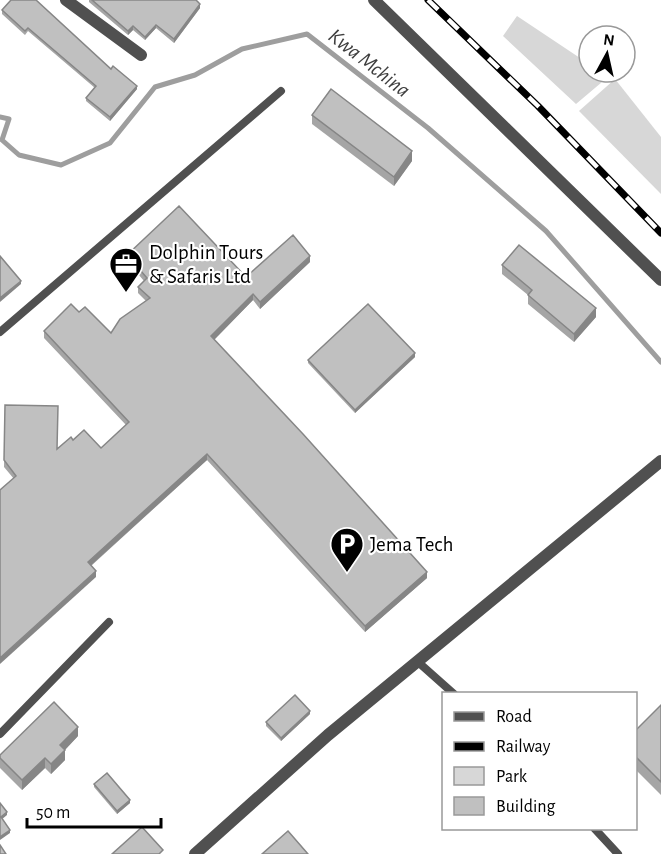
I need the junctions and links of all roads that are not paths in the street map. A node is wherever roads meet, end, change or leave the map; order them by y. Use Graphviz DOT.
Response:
graph roads {
  1 [pos="66,0"];
  2 [pos="374,0"];
  3 [pos="141,55"];
  4 [pos="281,91"];
  5 [pos="661,280"];
  6 [pos="0,332"];
  7 [pos="661,461"];
  8 [pos="109,622"];
  9 [pos="418,662"];
  10 [pos="453,692"];
  11 [pos="0,735"];
  12 [pos="596,830"];
  13 [pos="195,854"];
  14 [pos="618,854"];
  1 -- 3 [label="street"];
  2 -- 5 [label="street"];
  4 -- 6 [label="lane"];
  7 -- 9 [label="street"];
  8 -- 11 [label="lane"];
  9 -- 10 [label="lane"];
  9 -- 13 [label="street"];
  12 -- 14 [label="lane"];
}
